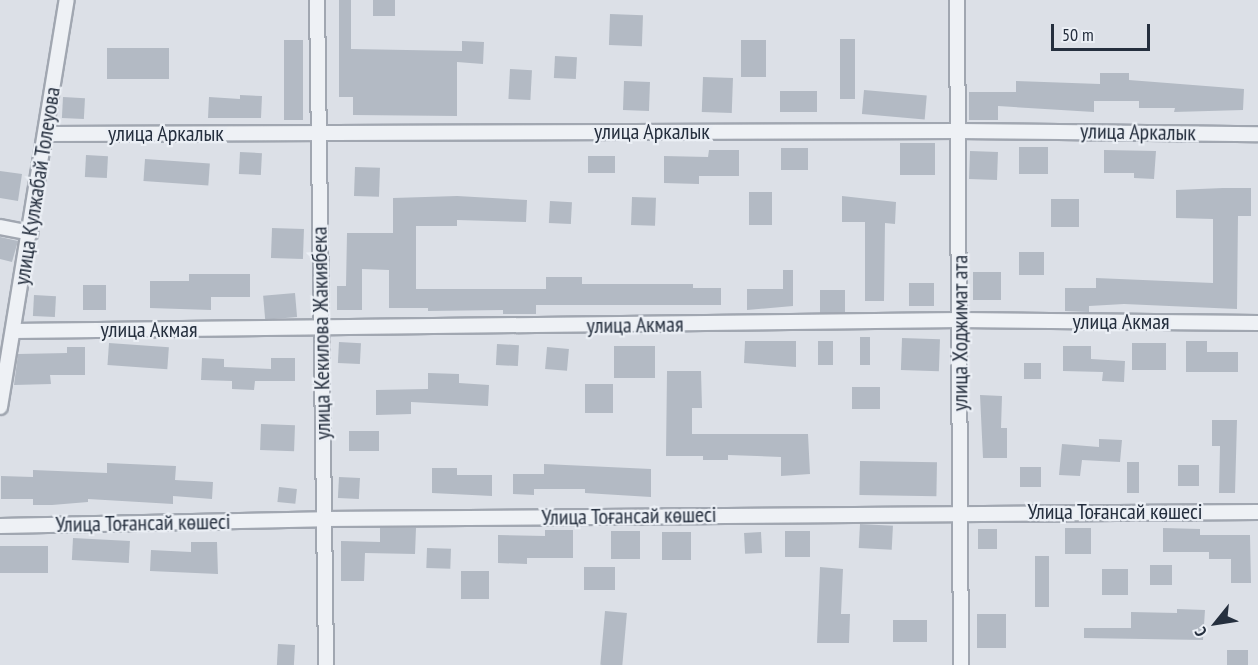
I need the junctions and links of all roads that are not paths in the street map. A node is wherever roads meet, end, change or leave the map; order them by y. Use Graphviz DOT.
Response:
graph roads {
  1 [pos="67,0"];
  2 [pos="317,0"];
  3 [pos="957,0"];
  4 [pos="959,130"];
  5 [pos="319,133"];
  6 [pos="46,134"];
  7 [pos="1258,134"];
  8 [pos="0,227"];
  9 [pos="30,232"];
  10 [pos="960,321"];
  11 [pos="1258,323"];
  12 [pos="319,329"];
  13 [pos="13,331"];
  14 [pos="0,407"];
  15 [pos="1258,512"];
  16 [pos="959,513"];
  17 [pos="324,519"];
  18 [pos="0,526"];
  19 [pos="326,665"];
  20 [pos="962,665"];
  1 -- 6 [label="street, улица Кулжабай Толеуова"];
  2 -- 5 [label="street, улица Кекилова Жакиябека"];
  3 -- 4 [label="street, улица Ходжимат ата"];
  4 -- 5 [label="street, улица Аркалык"];
  4 -- 7 [label="street, улица Аркалык"];
  4 -- 10 [label="street, улица Ходжимат ата"];
  5 -- 6 [label="street, улица Аркалык"];
  5 -- 12 [label="street, улица Кекилова Жакиябека"];
  6 -- 9 [label="street, улица Кулжабай Толеуова"];
  8 -- 9 [label="street"];
  9 -- 13 [label="street, улица Кулжабай Толеуова"];
  10 -- 11 [label="street, улица Акмая"];
  10 -- 12 [label="street, улица Акмая"];
  10 -- 16 [label="street, улица Ходжимат ата"];
  12 -- 13 [label="street, улица Акмая"];
  12 -- 17 [label="street, улица Кекилова Жакиябека"];
  13 -- 14 [label="street, улица Кулжабай Толеуова"];
  15 -- 16 [label="street, Улица Тоғансай көшесі"];
  16 -- 17 [label="street, Улица Тоғансай көшесі"];
  16 -- 20 [label="street, улица Ходжимат ата"];
  17 -- 18 [label="street, Улица Тоғансай көшесі"];
  17 -- 19 [label="street, улица Кекилова Жакиябека"];
}
